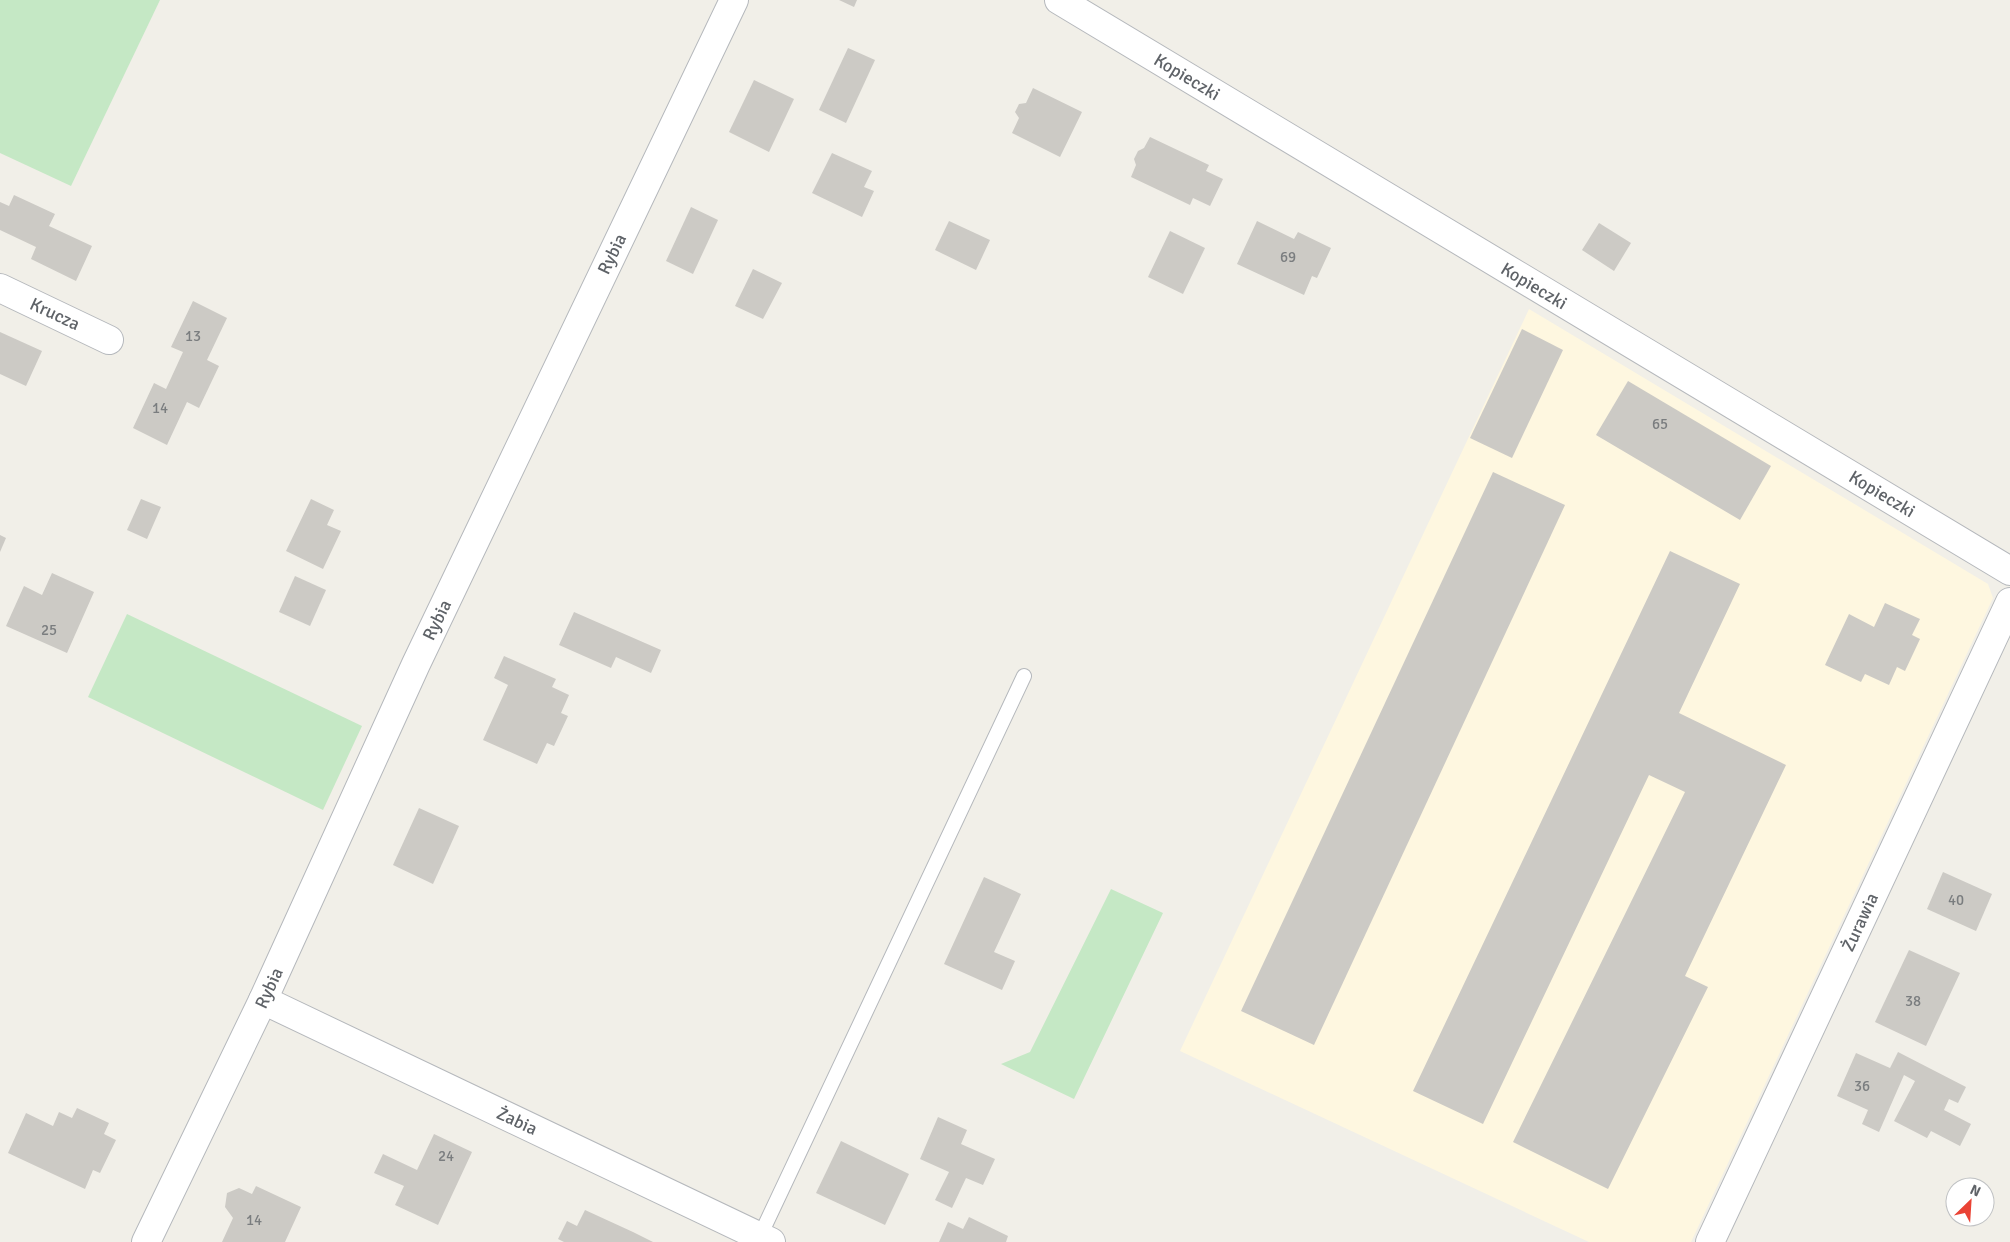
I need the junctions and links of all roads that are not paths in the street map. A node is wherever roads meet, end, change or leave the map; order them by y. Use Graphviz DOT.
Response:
graph roads {
  1 [pos="734,0"];
  2 [pos="1059,0"];
  3 [pos="0,288"];
  4 [pos="109,340"];
  5 [pos="2010,571"];
  6 [pos="2010,602"];
  7 [pos="1024,676"];
  8 [pos="264,1000"];
  9 [pos="766,1239"];
  10 [pos="146,1242"];
  11 [pos="1710,1242"];
  1 -- 8 [label="street, Rybia"];
  2 -- 5 [label="street, Kopieczki"];
  3 -- 4 [label="street, Krucza"];
  6 -- 11 [label="street, Żurawia"];
  7 -- 9 [label="lane"];
  8 -- 9 [label="street, Żabia"];
  8 -- 10 [label="street, Rybia"];
}
